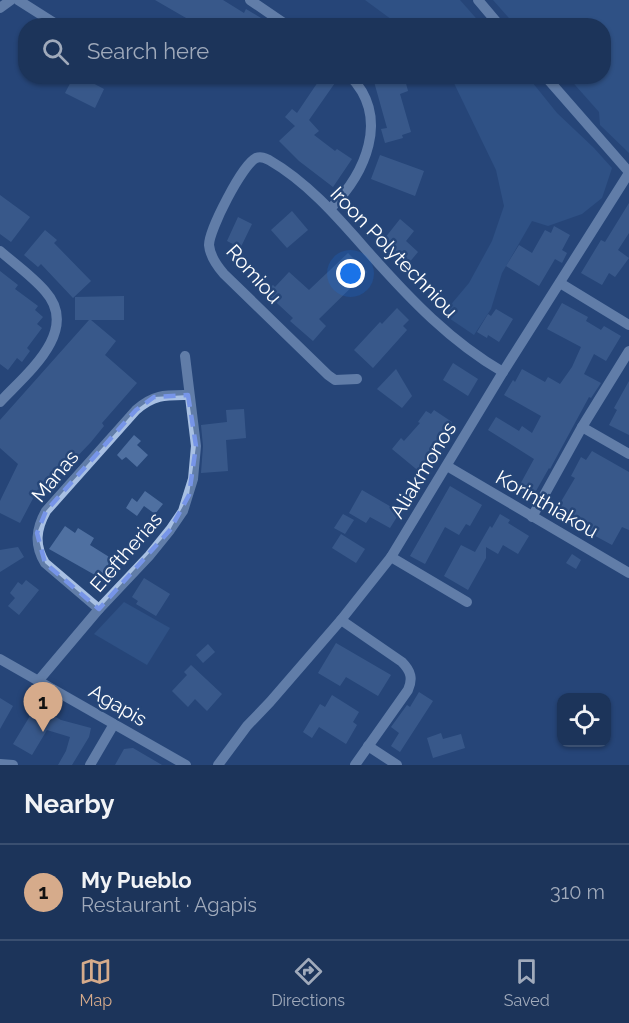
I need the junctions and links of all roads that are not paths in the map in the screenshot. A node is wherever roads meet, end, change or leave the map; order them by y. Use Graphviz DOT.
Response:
graph roads {
  1 [pos="11,0"];
  2 [pos="18,0"];
  3 [pos="250,0"];
  4 [pos="478,0"];
  5 [pos="0,9"];
  6 [pos="46,18"];
  7 [pos="276,18"];
  8 [pos="493,18"];
  9 [pos="356,84"];
  10 [pos="552,84"];
  11 [pos="259,157"];
  12 [pos="629,172"];
  13 [pos="330,209"];
  14 [pos="0,250"];
  15 [pos="560,283"];
  16 [pos="629,326"];
  17 [pos="629,351"];
  18 [pos="185,356"];
  19 [pos="503,372"];
  20 [pos="357,379"];
  21 [pos="188,395"];
  22 [pos="0,402"];
  23 [pos="582,427"];
  24 [pos="629,454"];
  25 [pos="447,466"];
  26 [pos="532,517"];
  27 [pos="391,557"];
  28 [pos="629,573"];
  29 [pos="467,602"];
  30 [pos="99,609"];
  31 [pos="341,620"];
  32 [pos="0,659"];
  33 [pos="39,680"];
  34 [pos="114,724"];
  35 [pos="368,746"];
  36 [pos="0,764"];
  37 [pos="13,765"];
  38 [pos="90,765"];
  39 [pos="186,765"];
  40 [pos="218,765"];
  41 [pos="355,765"];
  42 [pos="397,765"];
  1 -- 5 [label="street"];
  2 -- 6 [label="street"];
  3 -- 7 [label="street"];
  4 -- 8 [label="street"];
  9 -- 13 [label="street"];
  10 -- 12 [label="street"];
  11 -- 13 [label="street, Iroon Polytechniou"];
  11 -- 20 [label="street, Romiou"];
  12 -- 15 [label="street, Aliakmonos"];
  13 -- 19 [label="street, Iroon Polytechniou"];
  14 -- 22 [label="street"];
  15 -- 16 [label="street"];
  15 -- 19 [label="street, Aliakmonos"];
  17 -- 23 [label="street"];
  18 -- 21 [label="street, Eleftherias"];
  19 -- 25 [label="street, Aliakmonos"];
  21 -- 30 [label="street, Eleftherias"];
  21 -- 30 [label="street, Manas"];
  23 -- 24 [label="street"];
  23 -- 26 [label="street"];
  25 -- 26 [label="street, Korinthiakou"];
  25 -- 27 [label="street, Aliakmonos"];
  26 -- 28 [label="street, Korinthiakou"];
  27 -- 29 [label="street"];
  27 -- 31 [label="street, Aliakmonos"];
  30 -- 33 [label="street, Eleftherias"];
  31 -- 35 [label="street"];
  31 -- 40 [label="street, Aliakmonos"];
  32 -- 33 [label="street, Agapis"];
  33 -- 34 [label="street, Agapis"];
  34 -- 38 [label="street"];
  34 -- 39 [label="street, Agapis"];
  35 -- 41 [label="street"];
  35 -- 42 [label="street"];
  36 -- 37 [label="street"];
}
